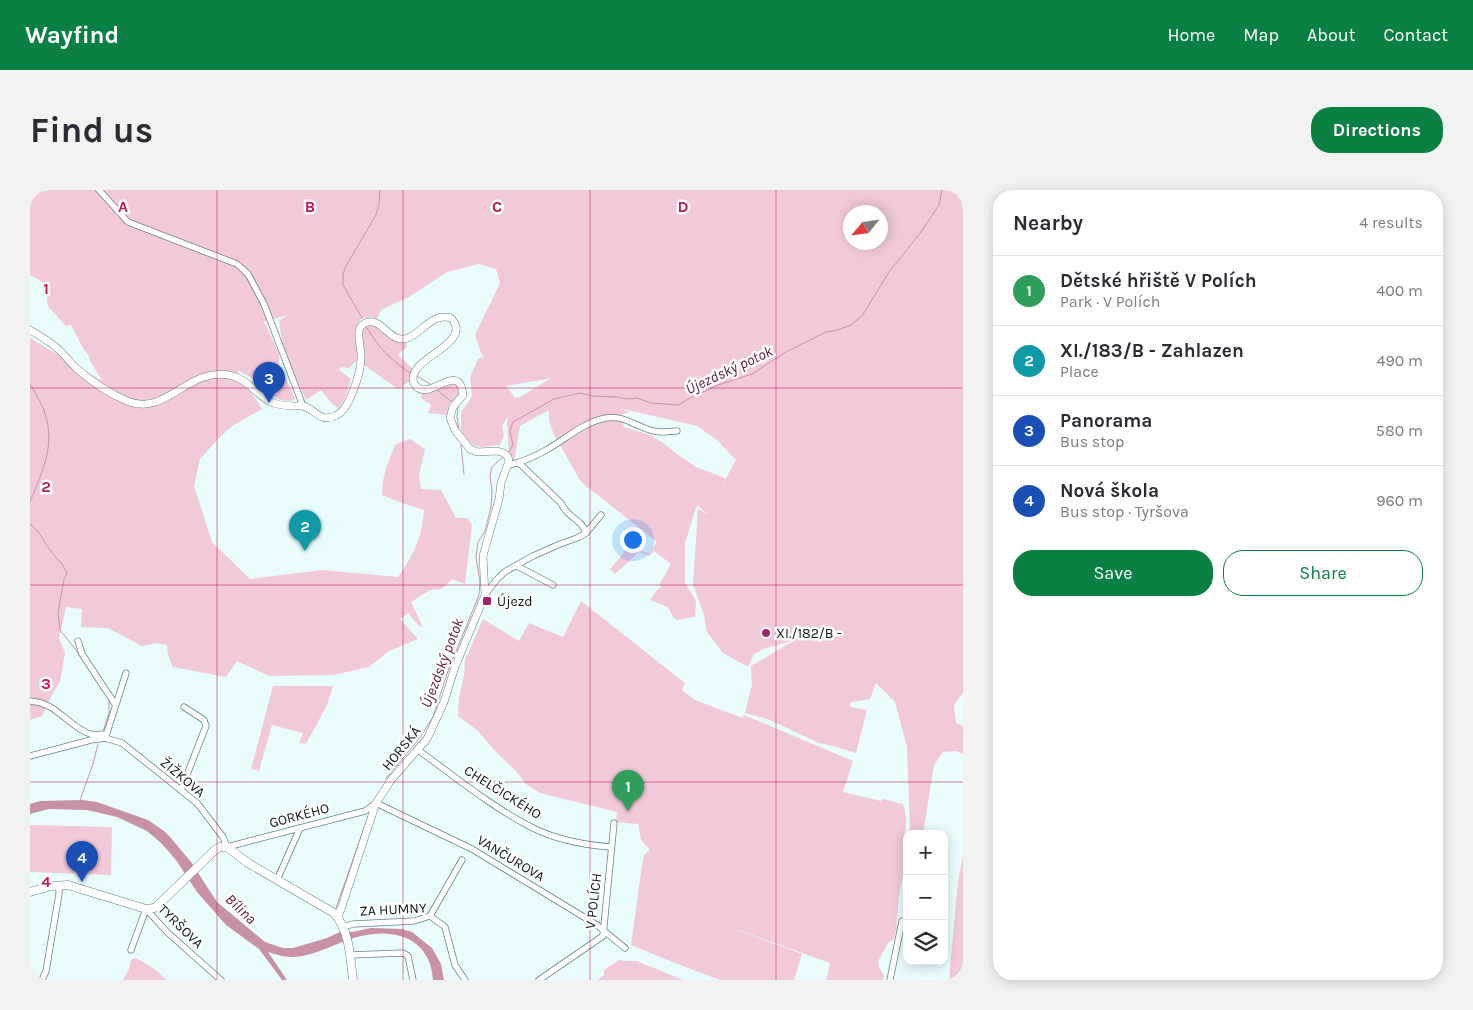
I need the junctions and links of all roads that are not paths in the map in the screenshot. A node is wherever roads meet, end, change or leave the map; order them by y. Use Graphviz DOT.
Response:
graph roads {
  1 [pos="99,190"];
  2 [pos="30,330"];
  3 [pos="303,406"];
  4 [pos="677,430"];
  5 [pos="507,459"];
  6 [pos="519,463"];
  7 [pos="601,514"];
  8 [pos="586,533"];
  9 [pos="517,566"];
  10 [pos="553,585"];
  11 [pos="485,595"];
  12 [pos="78,641"];
  13 [pos="126,673"];
  14 [pos="30,701"];
  15 [pos="115,704"];
  16 [pos="184,707"];
  17 [pos="105,736"];
  18 [pos="418,750"];
  19 [pos="30,756"];
  20 [pos="181,790"];
  21 [pos="376,804"];
  22 [pos="614,823"];
  23 [pos="300,828"];
  24 [pos="227,847"];
  25 [pos="611,847"];
  26 [pos="462,860"];
  27 [pos="277,880"];
  28 [pos="59,885"];
  29 [pos="30,892"];
  30 [pos="146,909"];
  31 [pos="430,916"];
  32 [pos="338,917"];
  33 [pos="902,921"];
  34 [pos="344,928"];
  35 [pos="603,932"];
  36 [pos="625,948"];
  37 [pos="131,950"];
  38 [pos="350,956"];
  39 [pos="42,980"];
  40 [pos="221,980"];
  41 [pos="353,980"];
  42 [pos="412,980"];
  43 [pos="465,980"];
  44 [pos="539,980"];
  45 [pos="890,980"];
  1 -- 3 [label="street"];
  2 -- 3 [label="street"];
  3 -- 5 [label="street"];
  4 -- 6 [label="street"];
  5 -- 6 [label="street"];
  5 -- 11 [label="street"];
  6 -- 8 [label="street"];
  7 -- 8 [label="street"];
  8 -- 9 [label="street"];
  9 -- 10 [label="street"];
  9 -- 11 [label="street"];
  11 -- 18 [label="street, HORSKÁ"];
  12 -- 15 [label="street"];
  13 -- 15 [label="street"];
  14 -- 17 [label="street, ŽIŽKOVA"];
  15 -- 17 [label="street"];
  16 -- 20 [label="street"];
  17 -- 19 [label="street"];
  17 -- 20 [label="street, ŽIŽKOVA"];
  18 -- 21 [label="street, HORSKÁ"];
  18 -- 25 [label="street, CHELČICKÉHO"];
  20 -- 24 [label="street, ŽIŽKOVA"];
  21 -- 23 [label="street, GORKÉHO"];
  21 -- 32 [label="street, HORSKÁ"];
  21 -- 35 [label="street, VANČUROVA"];
  22 -- 25 [label="street, V POLÍCH"];
  23 -- 24 [label="street, GORKÉHO"];
  23 -- 27 [label="street"];
  24 -- 27 [label="main road, ŽIŽKOVA"];
  24 -- 30 [label="main road"];
  25 -- 35 [label="street, V POLÍCH"];
  26 -- 31 [label="street"];
  27 -- 32 [label="main road, ŽIŽKOVA"];
  28 -- 29 [label="main road, TYRŠOVA"];
  28 -- 30 [label="main road, TYRŠOVA"];
  28 -- 39 [label="street"];
  30 -- 37 [label="street"];
  30 -- 40 [label="street, TYRŠOVA"];
  31 -- 34 [label="street, ZA HUMNY"];
  31 -- 43 [label="street, ZA HUMNY"];
  32 -- 34 [label="main road, ŽIŽKOVA"];
  33 -- 45 [label="street"];
  34 -- 38 [label="main road, ŽIŽKOVA"];
  35 -- 36 [label="street, VANČUROVA"];
  35 -- 44 [label="street, V POLÍCH"];
  38 -- 41 [label="main road, ŽIŽKOVA"];
  38 -- 42 [label="street"];
}
